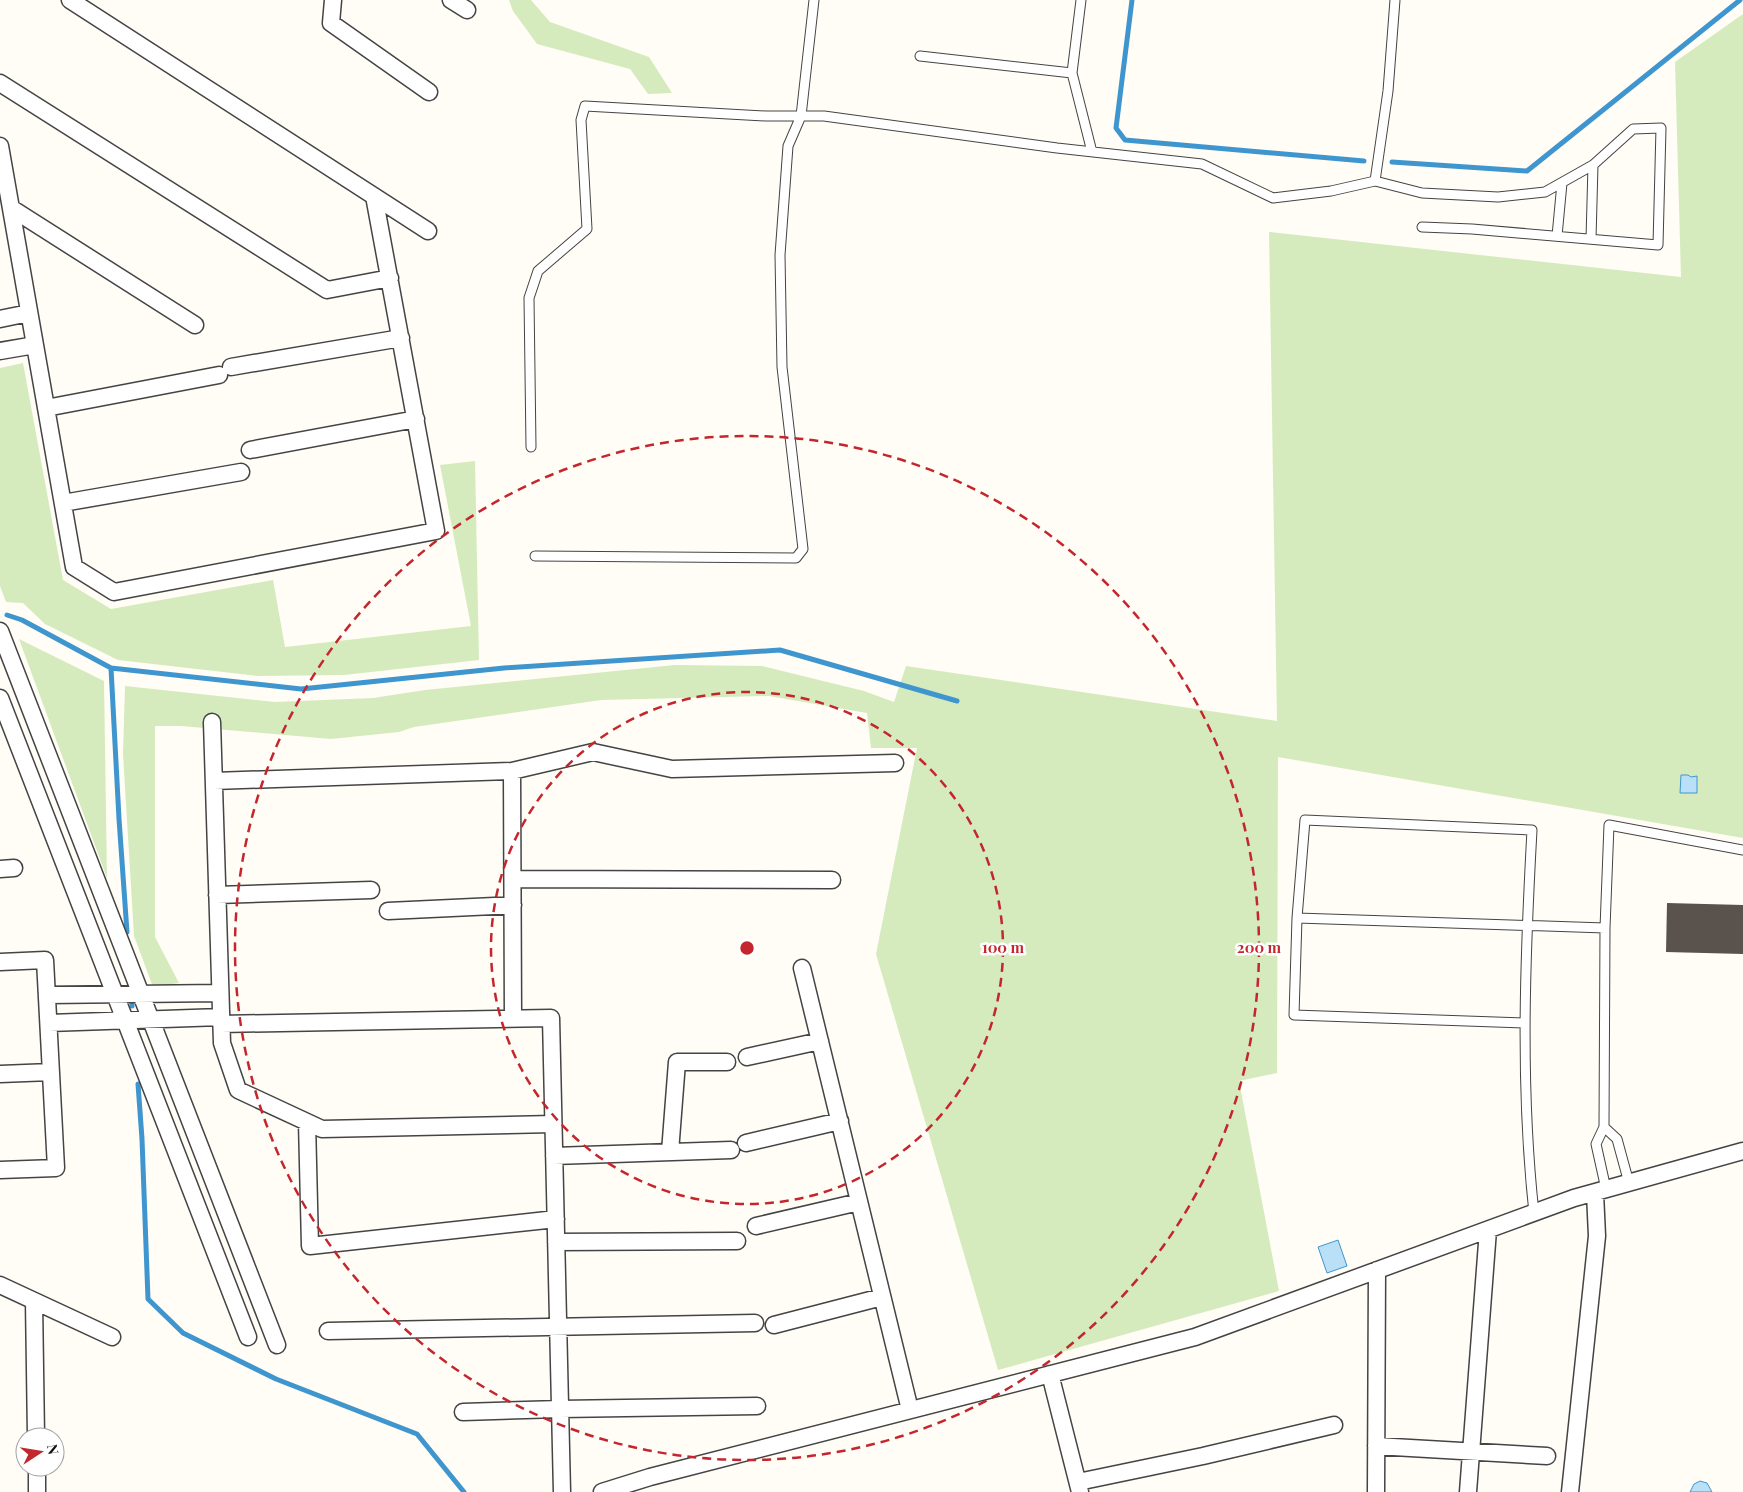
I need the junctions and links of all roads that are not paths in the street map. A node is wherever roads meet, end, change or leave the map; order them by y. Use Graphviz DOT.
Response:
graph roads {
  1 [pos="70,0"];
  2 [pos="333,0"];
  3 [pos="451,0"];
  4 [pos="814,0"];
  5 [pos="1081,0"];
  6 [pos="1395,0"];
  7 [pos="467,10"];
  8 [pos="920,56"];
  9 [pos="1072,73"];
  10 [pos="0,83"];
  11 [pos="429,92"];
  12 [pos="801,116"];
  13 [pos="0,146"];
  14 [pos="1092,152"];
  15 [pos="1594,165"];
  16 [pos="1375,181"];
  17 [pos="1562,183"];
  18 [pos="374,196"];
  19 [pos="11,208"];
  20 [pos="1422,226"];
  21 [pos="428,231"];
  22 [pos="1557,236"];
  23 [pos="1591,239"];
  24 [pos="390,278"];
  25 [pos="29,313"];
  26 [pos="0,319"];
  27 [pos="195,325"];
  28 [pos="401,338"];
  29 [pos="35,345"];
  30 [pos="0,351"];
  31 [pos="46,408"];
  32 [pos="416,419"];
  33 [pos="531,447"];
  34 [pos="250,450"];
  35 [pos="240,472"];
  36 [pos="63,503"];
  37 [pos="536,556"];
  38 [pos="0,631"];
  39 [pos="0,698"];
  40 [pos="212,722"];
  41 [pos="895,763"];
  42 [pos="512,771"];
  43 [pos="214,781"];
  44 [pos="1743,850"];
  45 [pos="513,879"];
  46 [pos="832,880"];
  47 [pos="371,890"];
  48 [pos="218,895"];
  49 [pos="513,905"];
  50 [pos="388,911"];
  51 [pos="1297,918"];
  52 [pos="1527,926"];
  53 [pos="1605,928"];
  54 [pos="0,962"];
  55 [pos="802,968"];
  56 [pos="220,993"];
  57 [pos="114,994"];
  58 [pos="140,994"];
  59 [pos="47,995"];
  60 [pos="514,1018"];
  61 [pos="125,1020"];
  62 [pos="150,1020"];
  63 [pos="221,1020"];
  64 [pos="49,1023"];
  65 [pos="1524,1023"];
  66 [pos="820,1040"];
  67 [pos="747,1057"];
  68 [pos="727,1062"];
  69 [pos="51,1072"];
  70 [pos="0,1074"];
  71 [pos="307,1122"];
  72 [pos="840,1122"];
  73 [pos="553,1124"];
  74 [pos="1604,1127"];
  75 [pos="1743,1151"];
  76 [pos="670,1152"];
  77 [pos="554,1156"];
  78 [pos="0,1170"];
  79 [pos="1629,1183"];
  80 [pos="1600,1191"];
  81 [pos="859,1202"];
  82 [pos="1534,1213"];
  83 [pos="556,1219"];
  84 [pos="756,1226"];
  85 [pos="1488,1230"];
  86 [pos="737,1240"];
  87 [pos="556,1242"];
  88 [pos="1377,1270"];
  89 [pos="0,1285"];
  90 [pos="882,1297"];
  91 [pos="34,1301"];
  92 [pos="755,1323"];
  93 [pos="774,1325"];
  94 [pos="558,1326"];
  95 [pos="328,1331"];
  96 [pos="112,1337"];
  97 [pos="248,1337"];
  98 [pos="277,1345"];
  99 [pos="1050,1374"];
  100 [pos="757,1406"];
  101 [pos="560,1409"];
  102 [pos="910,1410"];
  103 [pos="463,1412"];
  104 [pos="1334,1425"];
  105 [pos="36,1427"];
  106 [pos="1376,1446"];
  107 [pos="1471,1452"];
  108 [pos="1547,1456"];
  109 [pos="37,1477"];
  110 [pos="1079,1487"];
  111 [pos="37,1492"];
  112 [pos="562,1492"];
  113 [pos="602,1492"];
  114 [pos="1376,1492"];
  115 [pos="1468,1492"];
  116 [pos="1570,1492"];
  1 -- 18 [label="street"];
  2 -- 11 [label="street"];
  3 -- 7 [label="street"];
  4 -- 12 [label="lane"];
  5 -- 9 [label="lane"];
  6 -- 16 [label="lane"];
  8 -- 9 [label="lane"];
  9 -- 14 [label="lane"];
  10 -- 24 [label="street"];
  12 -- 14 [label="lane"];
  12 -- 33 [label="lane"];
  12 -- 37 [label="lane"];
  13 -- 19 [label="street"];
  14 -- 16 [label="lane"];
  15 -- 17 [label="lane"];
  15 -- 23 [label="lane"];
  15 -- 23 [label="lane"];
  16 -- 17 [label="lane"];
  17 -- 22 [label="lane"];
  18 -- 21 [label="street"];
  18 -- 24 [label="street"];
  19 -- 25 [label="street"];
  19 -- 27 [label="street"];
  20 -- 22 [label="lane"];
  22 -- 23 [label="lane"];
  24 -- 28 [label="street"];
  25 -- 26 [label="street"];
  25 -- 29 [label="street"];
  28 -- 31 [label="street"];
  28 -- 32 [label="street"];
  29 -- 30 [label="street"];
  29 -- 31 [label="street"];
  31 -- 36 [label="street"];
  32 -- 34 [label="street"];
  32 -- 36 [label="street"];
  35 -- 36 [label="street"];
  38 -- 58 [label="street"];
  39 -- 57 [label="street"];
  40 -- 43 [label="street"];
  41 -- 42 [label="street"];
  42 -- 43 [label="street"];
  42 -- 45 [label="street"];
  43 -- 48 [label="street"];
  44 -- 53 [label="lane"];
  45 -- 46 [label="street"];
  45 -- 49 [label="street"];
  47 -- 48 [label="street"];
  48 -- 56 [label="street"];
  49 -- 50 [label="street"];
  49 -- 60 [label="street"];
  51 -- 52 [label="lane"];
  51 -- 52 [label="lane"];
  51 -- 65 [label="lane"];
  52 -- 53 [label="lane"];
  52 -- 65 [label="lane"];
  53 -- 74 [label="lane"];
  54 -- 59 [label="street"];
  55 -- 66 [label="street"];
  56 -- 58 [label="street"];
  56 -- 63 [label="street"];
  57 -- 58 [label="street"];
  57 -- 59 [label="street"];
  57 -- 61 [label="street"];
  58 -- 62 [label="street"];
  59 -- 64 [label="street"];
  60 -- 63 [label="street"];
  60 -- 73 [label="street"];
  61 -- 62 [label="street"];
  61 -- 64 [label="street"];
  61 -- 97 [label="street"];
  62 -- 63 [label="street"];
  62 -- 98 [label="street"];
  63 -- 71 [label="street"];
  64 -- 69 [label="street"];
  65 -- 82 [label="lane"];
  66 -- 67 [label="street"];
  66 -- 72 [label="street"];
  68 -- 76 [label="street"];
  69 -- 70 [label="street"];
  69 -- 78 [label="street"];
  71 -- 73 [label="street"];
  71 -- 83 [label="street"];
  72 -- 76 [label="street"];
  72 -- 81 [label="street"];
  73 -- 77 [label="street"];
  74 -- 79 [label="lane"];
  74 -- 80 [label="lane"];
  75 -- 79 [label="street"];
  76 -- 77 [label="street"];
  77 -- 83 [label="street"];
  79 -- 80 [label="street"];
  80 -- 82 [label="street"];
  80 -- 116 [label="street"];
  81 -- 84 [label="street"];
  81 -- 90 [label="street"];
  82 -- 85 [label="street"];
  83 -- 87 [label="street"];
  85 -- 88 [label="street"];
  85 -- 107 [label="street"];
  86 -- 87 [label="street"];
  87 -- 94 [label="street"];
  88 -- 99 [label="street"];
  88 -- 106 [label="street"];
  89 -- 91 [label="street"];
  90 -- 93 [label="street"];
  90 -- 102 [label="street"];
  91 -- 96 [label="street"];
  91 -- 105 [label="street"];
  92 -- 94 [label="street"];
  94 -- 95 [label="street"];
  94 -- 101 [label="street"];
  99 -- 102 [label="street"];
  99 -- 110 [label="street"];
  100 -- 101 [label="street"];
  101 -- 103 [label="street"];
  101 -- 112 [label="street"];
  102 -- 113 [label="street"];
  104 -- 110 [label="street"];
  106 -- 107 [label="street"];
  106 -- 114 [label="street"];
  107 -- 108 [label="street"];
  107 -- 115 [label="street"];
  109 -- 111 [label="street"];
}
